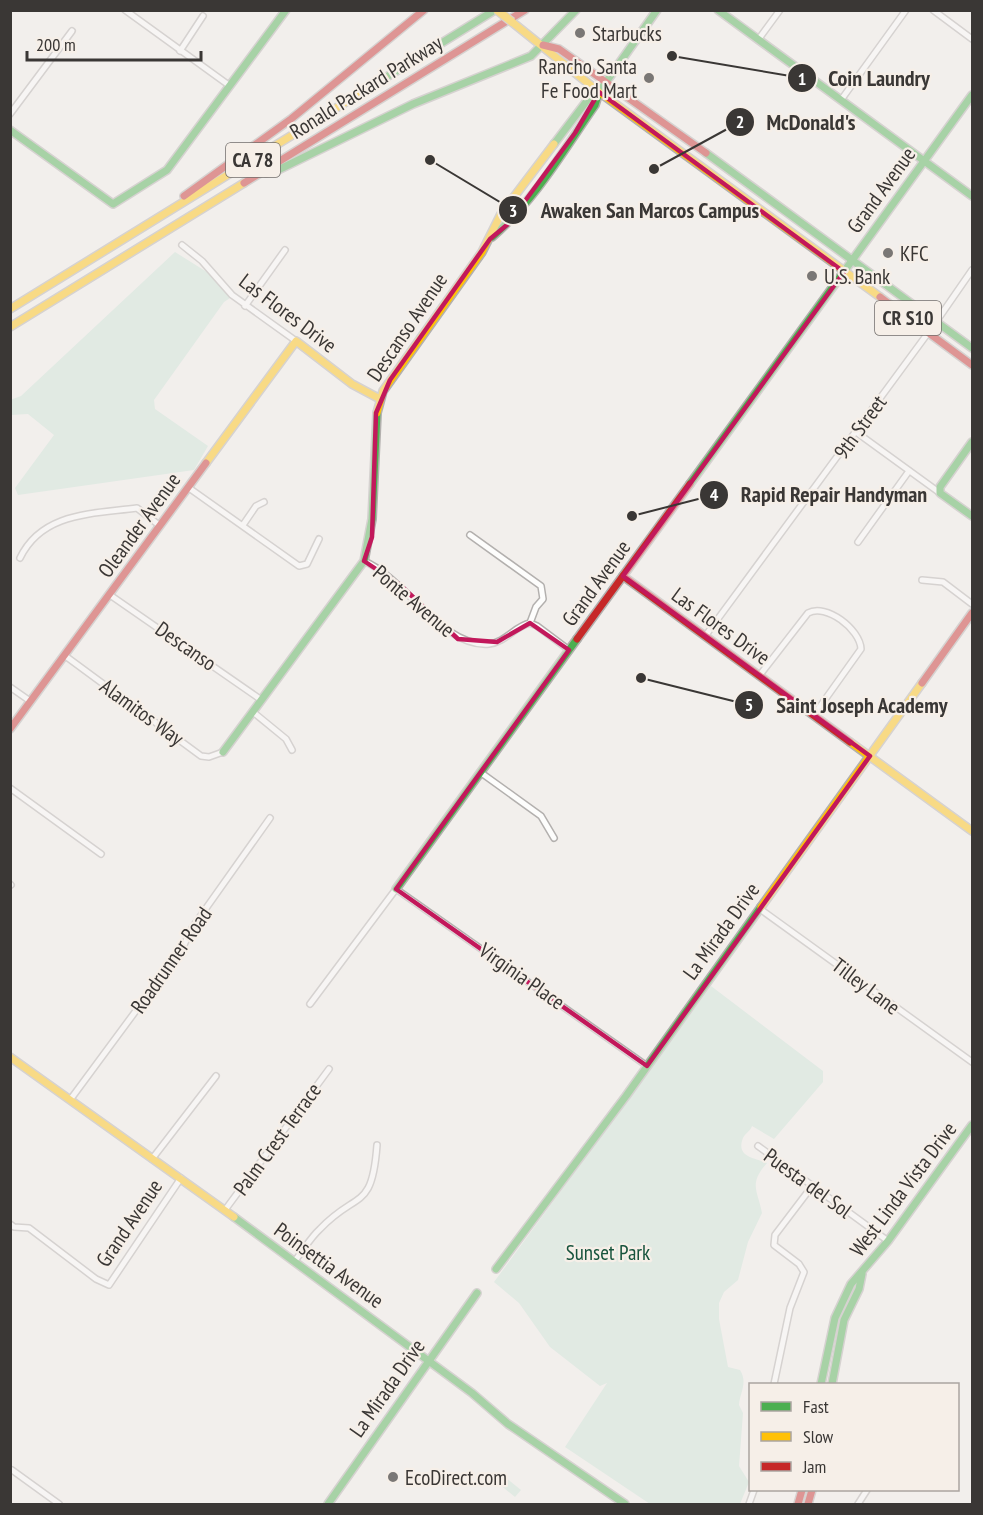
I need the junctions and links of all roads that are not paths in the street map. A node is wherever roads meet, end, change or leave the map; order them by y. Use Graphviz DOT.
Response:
graph roads {
  1 [pos="125,10"];
  2 [pos="285,10"];
  3 [pos="424,10"];
  4 [pos="496,10"];
  5 [pos="525,10"];
  6 [pos="576,10"];
  7 [pos="657,10"];
  8 [pos="718,10"];
  9 [pos="780,10"];
  10 [pos="906,10"];
  11 [pos="933,10"];
  12 [pos="203,16"];
  13 [pos="72,31"];
  14 [pos="972,39"];
  15 [pos="758,40"];
  16 [pos="543,45"];
  17 [pos="180,51"];
  18 [pos="607,81"];
  19 [pos="230,86"];
  20 [pos="599,92"];
  21 [pos="972,95"];
  22 [pos="841,100"];
  23 [pos="10,114"];
  24 [pos="10,130"];
  25 [pos="925,161"];
  26 [pos="258,174"];
  27 [pos="972,196"];
  28 [pos="772,219"];
  29 [pos="795,220"];
  30 [pos="129,236"];
  31 [pos="490,239"];
  32 [pos="182,245"];
  33 [pos="285,250"];
  34 [pos="851,261"];
  35 [pos="972,270"];
  36 [pos="844,272"];
  37 [pos="245,306"];
  38 [pos="10,309"];
  39 [pos="936,322"];
  40 [pos="10,327"];
  41 [pos="928,333"];
  42 [pos="296,341"];
  43 [pos="972,348"];
  44 [pos="972,365"];
  45 [pos="380,399"];
  46 [pos="856,432"];
  47 [pos="972,442"];
  48 [pos="909,471"];
  49 [pos="189,488"];
  50 [pos="940,493"];
  51 [pos="264,502"];
  52 [pos="972,516"];
  53 [pos="159,525"];
  54 [pos="243,525"];
  55 [pos="470,536"];
  56 [pos="319,539"];
  57 [pos="858,542"];
  58 [pos="20,558"];
  59 [pos="364,561"];
  60 [pos="623,576"];
  61 [pos="922,580"];
  62 [pos="110,595"];
  63 [pos="972,604"];
  64 [pos="972,613"];
  65 [pos="530,623"];
  66 [pos="706,635"];
  67 [pos="569,650"];
  68 [pos="64,655"];
  69 [pos="759,676"];
  70 [pos="10,687"];
  71 [pos="260,699"];
  72 [pos="30,701"];
  73 [pos="253,712"];
  74 [pos="814,715"];
  75 [pos="10,729"];
  76 [pos="292,750"];
  77 [pos="223,752"];
  78 [pos="870,756"];
  79 [pos="480,772"];
  80 [pos="10,788"];
  81 [pos="270,818"];
  82 [pos="972,831"];
  83 [pos="554,838"];
  84 [pos="101,854"];
  85 [pos="396,889"];
  86 [pos="760,909"];
  87 [pos="310,1004"];
  88 [pos="10,1057"];
  89 [pos="972,1062"];
  90 [pos="647,1066"];
  91 [pos="329,1069"];
  92 [pos="216,1076"];
  93 [pos="70,1100"];
  94 [pos="972,1125"];
  95 [pos="377,1145"];
  96 [pos="758,1146"];
  97 [pos="152,1159"];
  98 [pos="181,1178"];
  99 [pos="813,1185"];
  100 [pos="225,1210"];
  101 [pos="12,1226"];
  102 [pos="888,1241"];
  103 [pos="294,1262"];
  104 [pos="496,1269"];
  105 [pos="862,1274"];
  106 [pos="477,1293"];
  107 [pos="430,1362"];
  108 [pos="774,1383"];
  109 [pos="821,1383"];
  110 [pos="832,1383"];
  111 [pos="12,1470"];
  112 [pos="866,1491"];
  113 [pos="59,1504"];
  114 [pos="328,1504"];
  115 [pos="625,1504"];
  116 [pos="858,1504"];
  1 -- 17 [label="street"];
  2 -- 19 [label="main road"];
  3 -- 30 [label="main road"];
  4 -- 16 [label="main road, CR S10, bridge"];
  4 -- 30 [label="main road, Ronald Packard Parkway / CA 78"];
  5 -- 26 [label="main road, Ronald Packard Parkway / CA 78"];
  6 -- 16 [label="main road"];
  7 -- 18 [label="main road, Descanso Avenue"];
  8 -- 15 [label="main road"];
  9 -- 15 [label="street"];
  10 -- 22 [label="street"];
  11 -- 14 [label="street"];
  12 -- 17 [label="street"];
  13 -- 23 [label="street"];
  15 -- 22 [label="main road"];
  16 -- 18 [label="main road, CR S10"];
  16 -- 20 [label="main road, CR S10"];
  16 -- 26 [label="main road"];
  17 -- 19 [label="street"];
  18 -- 20 [label="main road, Descanso Avenue"];
  18 -- 29 [label="main road, CR S10"];
  19 -- 24 [label="main road"];
  20 -- 28 [label="main road, CR S10"];
  20 -- 31 [label="main road"];
  20 -- 31 [label="main road, Descanso Avenue"];
  21 -- 25 [label="main road, Grand Avenue"];
  22 -- 25 [label="main road"];
  25 -- 27 [label="main road"];
  25 -- 34 [label="main road, Grand Avenue"];
  26 -- 40 [label="main road, Ronald Packard Parkway / CA 78"];
  28 -- 29 [label="main road"];
  28 -- 36 [label="main road, CR S10"];
  29 -- 34 [label="main road, CR S10"];
  30 -- 38 [label="main road, Ronald Packard Parkway / CA 78"];
  31 -- 45 [label="main road, Descanso Avenue"];
  32 -- 37 [label="street, Las Flores Drive"];
  33 -- 37 [label="street"];
  34 -- 36 [label="main road, Grand Avenue"];
  34 -- 39 [label="main road, CR S10"];
  35 -- 39 [label="street"];
  36 -- 41 [label="main road, CR S10"];
  36 -- 60 [label="main road, Grand Avenue"];
  37 -- 42 [label="street, Las Flores Drive"];
  39 -- 43 [label="main road, CR S10"];
  41 -- 44 [label="main road, CR S10"];
  41 -- 46 [label="street, 9th Street"];
  42 -- 45 [label="main road, Las Flores Drive"];
  42 -- 49 [label="main road, Oleander Avenue"];
  45 -- 59 [label="main road, Descanso Avenue"];
  46 -- 48 [label="street"];
  46 -- 66 [label="street, 9th Street"];
  47 -- 50 [label="main road"];
  48 -- 50 [label="street"];
  48 -- 57 [label="street"];
  49 -- 53 [label="main road, Oleander Avenue"];
  49 -- 54 [label="street"];
  50 -- 52 [label="main road"];
  51 -- 54 [label="street"];
  53 -- 58 [label="street"];
  53 -- 62 [label="main road, Oleander Avenue"];
  54 -- 56 [label="street"];
  55 -- 65 [label="street"];
  59 -- 65 [label="street, Ponte Avenue"];
  59 -- 71 [label="main road, Descanso Avenue"];
  60 -- 66 [label="main road, Las Flores Drive"];
  60 -- 67 [label="main road, Grand Avenue"];
  61 -- 63 [label="street"];
  62 -- 68 [label="main road, Oleander Avenue"];
  62 -- 71 [label="street, Descanso"];
  64 -- 78 [label="main road, La Mirada Drive"];
  65 -- 67 [label="street"];
  66 -- 69 [label="main road, Las Flores Drive"];
  67 -- 79 [label="main road, Grand Avenue"];
  68 -- 72 [label="main road, Oleander Avenue"];
  68 -- 77 [label="street, Alamitos Way"];
  69 -- 74 [label="main road, Las Flores Drive"];
  69 -- 74 [label="street"];
  70 -- 72 [label="street"];
  71 -- 73 [label="main road, Descanso Avenue"];
  72 -- 75 [label="main road, Oleander Avenue"];
  73 -- 76 [label="street"];
  73 -- 77 [label="main road, Descanso Avenue"];
  74 -- 78 [label="main road, Las Flores Drive"];
  78 -- 82 [label="main road, Las Flores Drive"];
  78 -- 86 [label="main road, La Mirada Drive"];
  79 -- 83 [label="street"];
  79 -- 85 [label="main road, Grand Avenue"];
  80 -- 84 [label="street"];
  81 -- 93 [label="street, Roadrunner Road"];
  85 -- 87 [label="street, Grand Avenue"];
  85 -- 90 [label="street, Virginia Place"];
  86 -- 89 [label="street, Tilley Lane"];
  86 -- 90 [label="main road, La Mirada Drive"];
  88 -- 93 [label="main road, Poinsettia Avenue"];
  90 -- 104 [label="main road, La Mirada Drive"];
  91 -- 100 [label="street, Palm Crest Terrace"];
  92 -- 97 [label="street"];
  93 -- 97 [label="main road, Poinsettia Avenue"];
  94 -- 102 [label="main road, West Linda Vista Drive"];
  95 -- 103 [label="street"];
  96 -- 99 [label="street, Puesta del Sol"];
  97 -- 98 [label="main road, Poinsettia Avenue"];
  98 -- 100 [label="main road, Poinsettia Avenue"];
  98 -- 101 [label="street, Grand Avenue"];
  99 -- 102 [label="street, Puesta del Sol"];
  99 -- 108 [label="street"];
  100 -- 103 [label="main road, Poinsettia Avenue"];
  102 -- 105 [label="main road, West Linda Vista Drive"];
  103 -- 107 [label="main road, Poinsettia Avenue"];
  105 -- 109 [label="main road, West Linda Vista Drive"];
  105 -- 110 [label="main road, West Linda Vista Drive"];
  106 -- 107 [label="main road, La Mirada Drive"];
  107 -- 114 [label="main road, La Mirada Drive"];
  107 -- 115 [label="main road, Poinsettia Avenue"];
  111 -- 113 [label="street"];
  112 -- 116 [label="street"];
}
